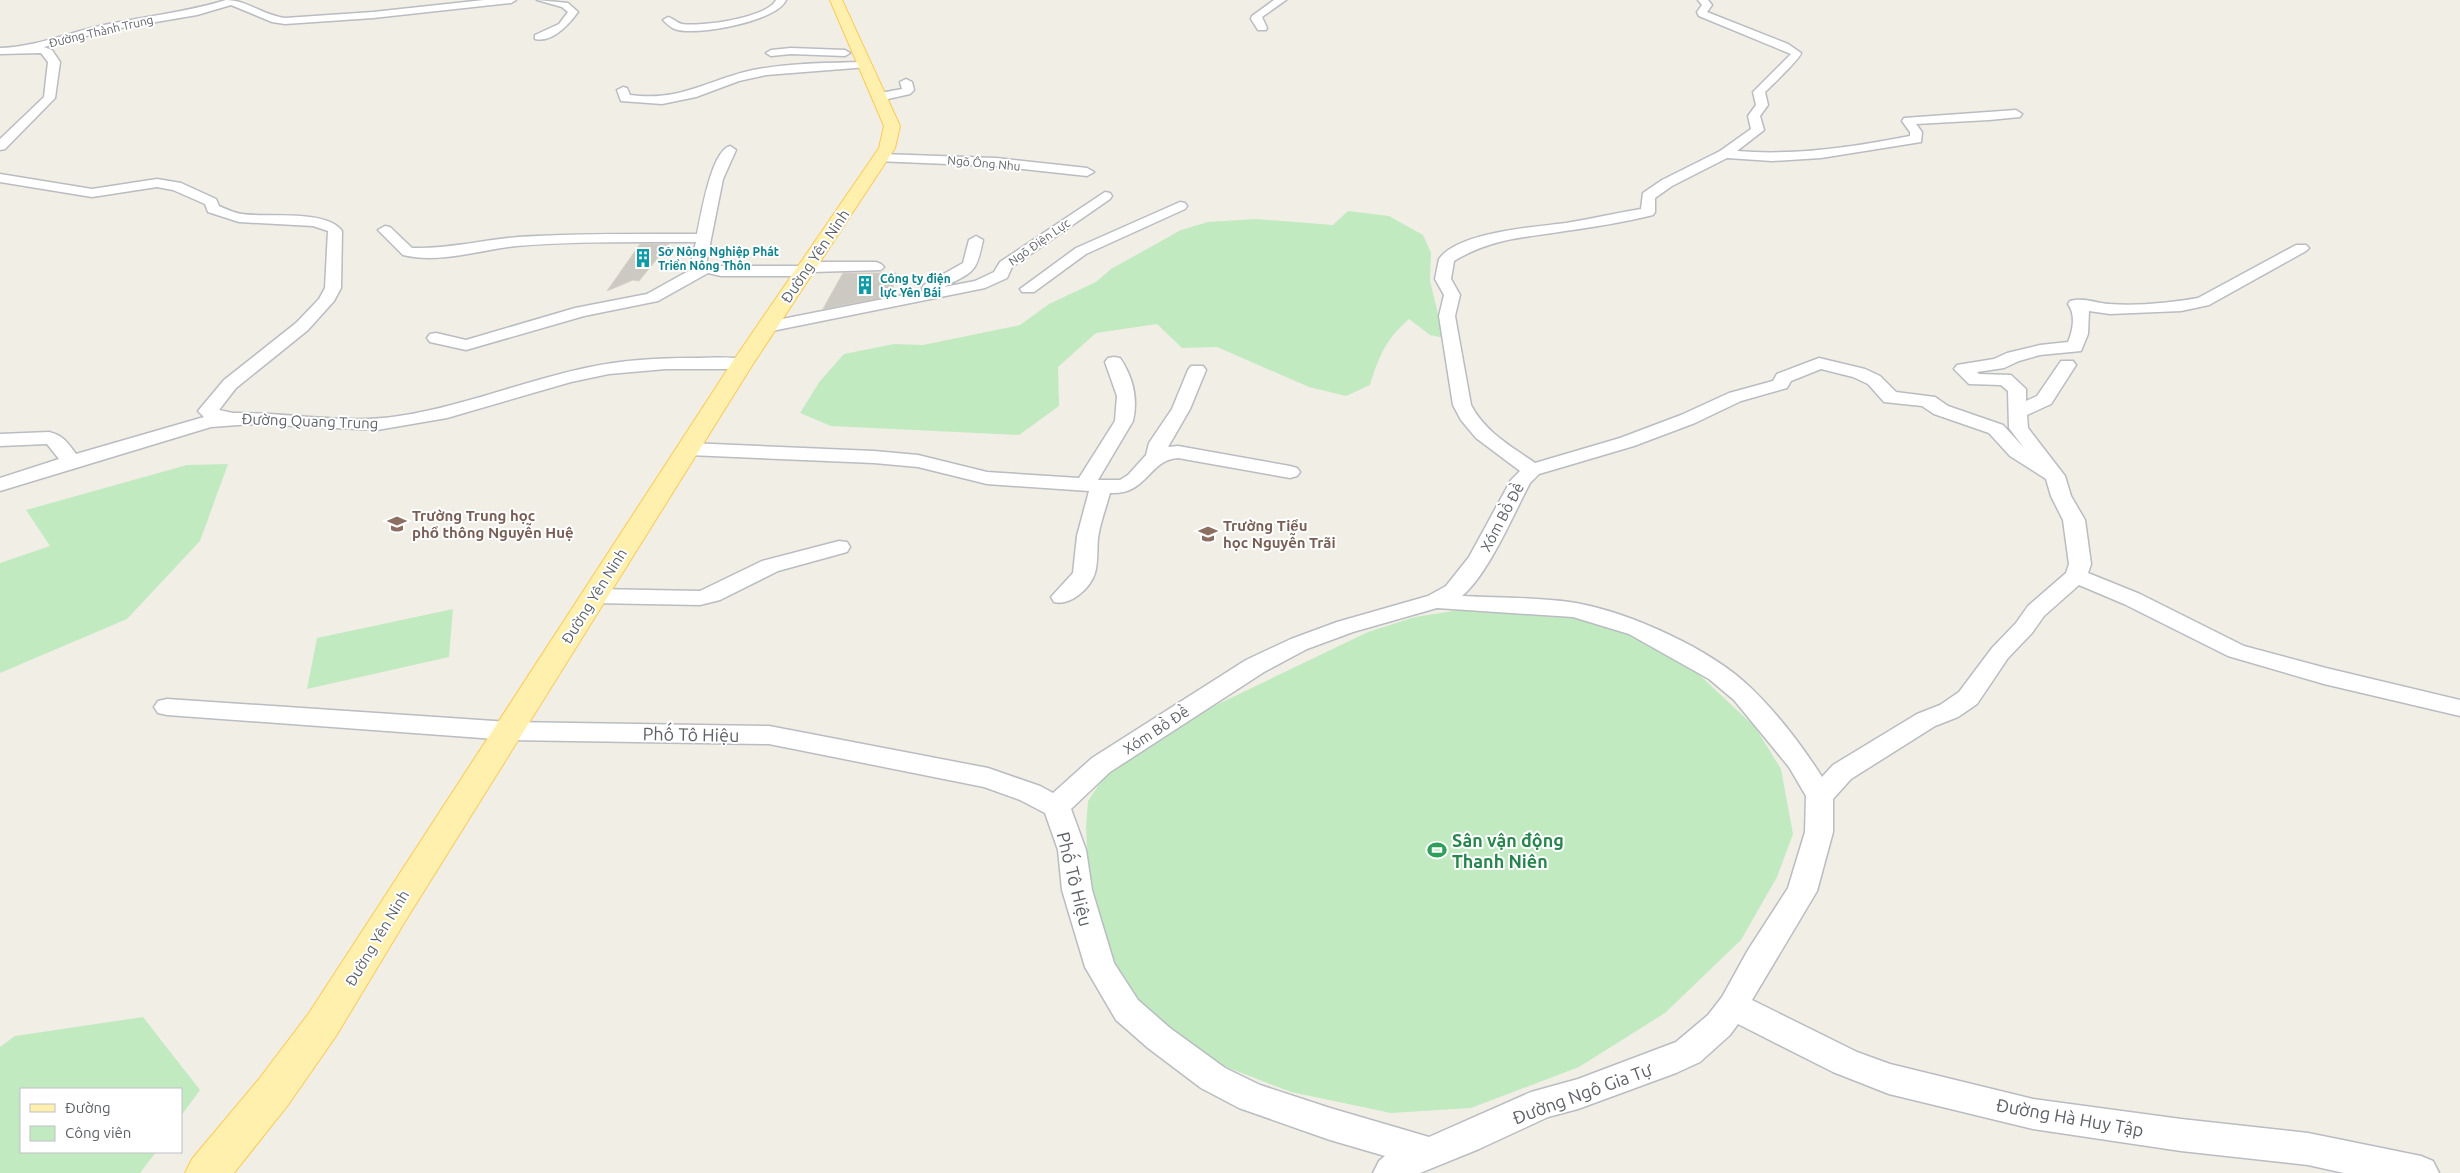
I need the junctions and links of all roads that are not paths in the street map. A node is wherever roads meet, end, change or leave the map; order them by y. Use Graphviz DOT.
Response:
graph roads {
  1 [pos="511,0"];
  2 [pos="542,0"];
  3 [pos="781,0"];
  4 [pos="836,0"];
  5 [pos="1281,0"];
  6 [pos="1703,0"];
  7 [pos="234,1"];
  8 [pos="668,20"];
  9 [pos="1262,28"];
  10 [pos="539,37"];
  11 [pos="24,49"];
  12 [pos="0,51"];
  13 [pos="771,53"];
  14 [pos="862,58"];
  15 [pos="906,82"];
  16 [pos="624,90"];
  17 [pos="879,97"];
  18 [pos="2016,114"];
  19 [pos="0,146"];
  20 [pos="730,150"];
  21 [pos="1725,154"];
  22 [pos="881,158"];
  23 [pos="1087,172"];
  24 [pos="0,178"];
  25 [pos="1105,196"];
  26 [pos="1180,206"];
  27 [pos="385,230"];
  28 [pos="704,238"];
  29 [pos="976,240"];
  30 [pos="2301,248"];
  31 [pos="1010,262"];
  32 [pos="876,267"];
  33 [pos="704,269"];
  34 [pos="806,269"];
  35 [pos="1054,270"];
  36 [pos="1028,289"];
  37 [pos="856,310"];
  38 [pos="767,327"];
  39 [pos="436,338"];
  40 [pos="1114,362"];
  41 [pos="742,364"];
  42 [pos="2067,365"];
  43 [pos="1197,370"];
  44 [pos="2017,413"];
  45 [pos="231,418"];
  46 [pos="0,440"];
  47 [pos="689,449"];
  48 [pos="1156,455"];
  49 [pos="71,462"];
  50 [pos="1532,470"];
  51 [pos="1290,472"];
  52 [pos="2055,476"];
  53 [pos="0,485"];
  54 [pos="1093,485"];
  55 [pos="839,547"];
  56 [pos="2076,576"];
  57 [pos="594,596"];
  58 [pos="1062,597"];
  59 [pos="1436,601"];
  60 [pos="167,707"];
  61 [pos="2460,708"];
  62 [pos="509,731"];
  63 [pos="1820,796"];
  64 [pos="1056,807"];
  65 [pos="1733,1006"];
  66 [pos="1430,1153"];
  67 [pos="207,1173"];
  68 [pos="1391,1173"];
  69 [pos="2421,1173"];
  1 -- 7 [label="street"];
  2 -- 10 [label="street"];
  3 -- 8 [label="street"];
  4 -- 14 [label="main road, Đường Yên Ninh"];
  5 -- 9 [label="street"];
  6 -- 21 [label="street"];
  7 -- 11 [label="street, Đường Thành Trung"];
  11 -- 12 [label="street"];
  11 -- 19 [label="street"];
  13 -- 14 [label="street"];
  14 -- 16 [label="street"];
  14 -- 17 [label="main road, Đường Yên Ninh"];
  15 -- 17 [label="street"];
  17 -- 22 [label="main road, Đường Yên Ninh"];
  18 -- 21 [label="street"];
  20 -- 28 [label="street"];
  21 -- 50 [label="street"];
  22 -- 23 [label="street, Ngõ Ông Nhu"];
  22 -- 34 [label="main road, Đường Yên Ninh"];
  24 -- 45 [label="street"];
  25 -- 31 [label="street, Ngõ Điện Lực"];
  26 -- 35 [label="street"];
  27 -- 28 [label="street"];
  28 -- 33 [label="street"];
  29 -- 37 [label="street"];
  30 -- 44 [label="street"];
  31 -- 35 [label="street"];
  31 -- 37 [label="street, Ngõ Điện Lực"];
  32 -- 34 [label="street"];
  33 -- 34 [label="street"];
  33 -- 39 [label="street"];
  34 -- 38 [label="main road, Đường Yên Ninh"];
  35 -- 36 [label="street"];
  37 -- 38 [label="street, Ngõ Điện Lực"];
  38 -- 41 [label="main road, Đường Yên Ninh"];
  40 -- 54 [label="street"];
  41 -- 45 [label="street, Đường Quang Trung"];
  41 -- 47 [label="main road, Đường Yên Ninh"];
  42 -- 44 [label="street"];
  43 -- 48 [label="street"];
  44 -- 52 [label="street"];
  45 -- 49 [label="street, Đường Quang Trung"];
  46 -- 49 [label="street"];
  47 -- 54 [label="street"];
  47 -- 57 [label="main road, Đường Yên Ninh"];
  48 -- 51 [label="street"];
  48 -- 54 [label="street"];
  49 -- 53 [label="street, Đường Quang Trung"];
  50 -- 52 [label="street, Xóm Bồ Đề"];
  50 -- 59 [label="street, Xóm Bồ Đề"];
  52 -- 56 [label="street"];
  54 -- 58 [label="street"];
  55 -- 57 [label="street"];
  56 -- 61 [label="street"];
  56 -- 63 [label="street"];
  57 -- 62 [label="main road, Đường Yên Ninh"];
  59 -- 63 [label="street"];
  59 -- 64 [label="street, Xóm Bồ Đề"];
  60 -- 62 [label="street, Phố Tô Hiệu"];
  62 -- 64 [label="street, Phố Tô Hiệu"];
  62 -- 67 [label="main road, Đường Yên Ninh"];
  63 -- 65 [label="street, Đường Ngô Gia Tự"];
  64 -- 66 [label="street, Phố Tô Hiệu"];
  65 -- 66 [label="street, Đường Ngô Gia Tự"];
  65 -- 69 [label="street, Đường Hà Huy Tập"];
  66 -- 68 [label="street, Đường Ngô Gia Tự"];
}
